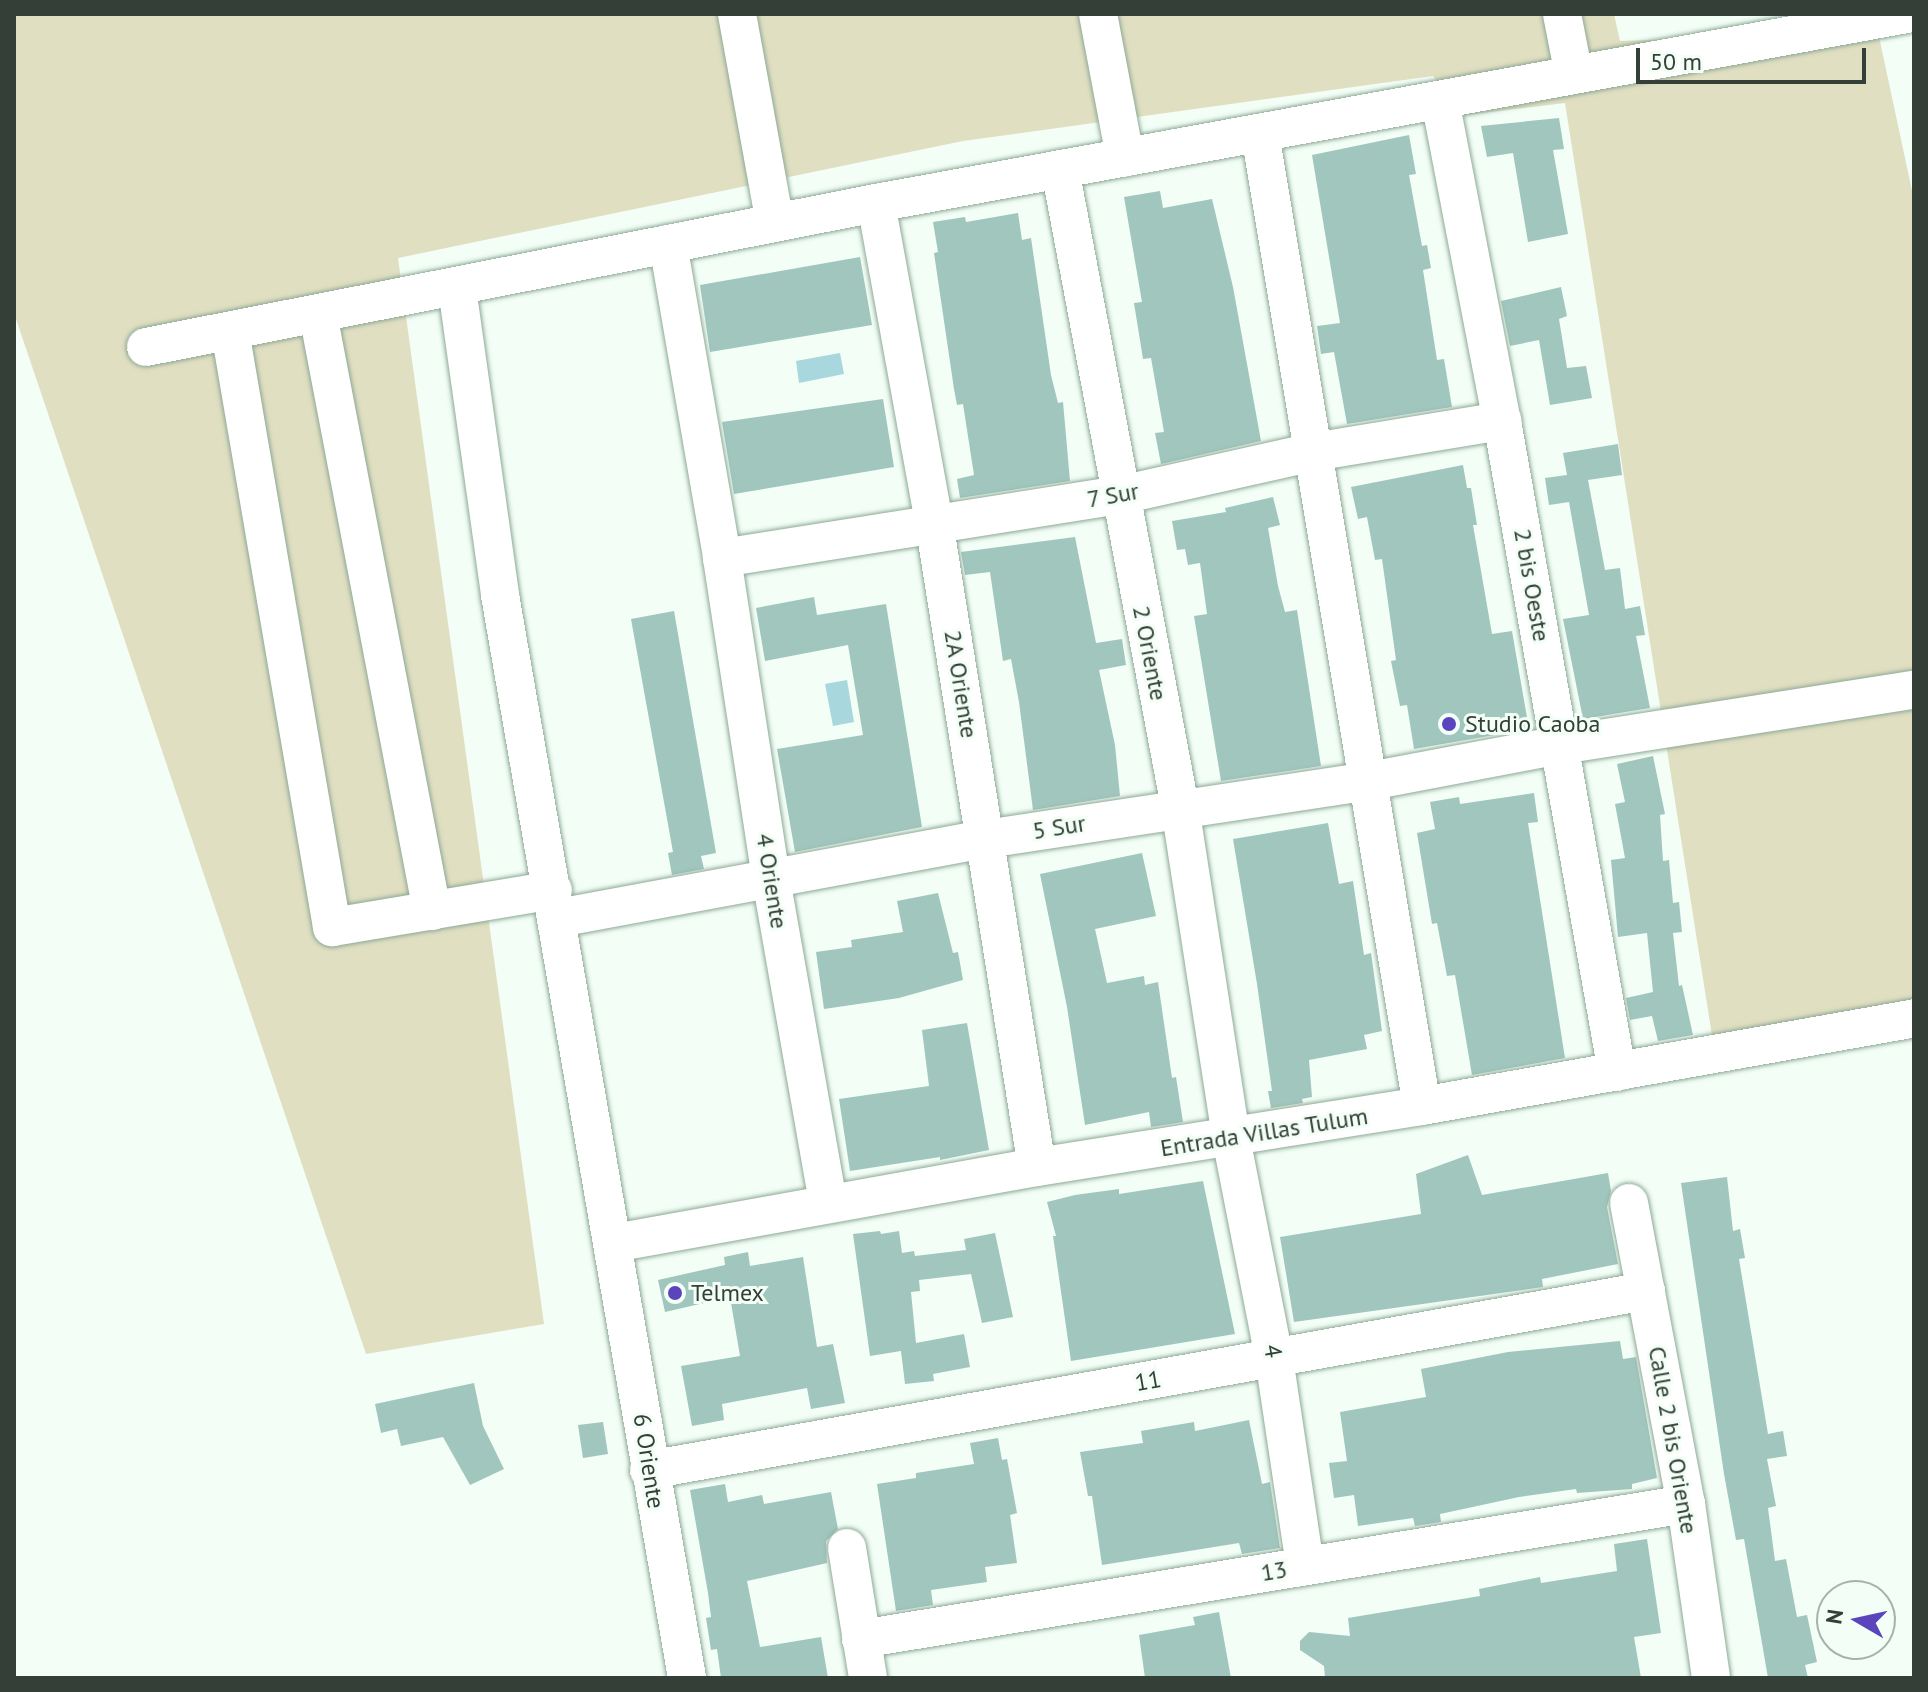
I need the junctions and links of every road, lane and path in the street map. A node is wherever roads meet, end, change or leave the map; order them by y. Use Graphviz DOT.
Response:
graph roads {
  1 [pos="737,14"];
  2 [pos="1098,14"];
  3 [pos="1562,14"];
  4 [pos="1907,14"];
  5 [pos="1574,75"];
  6 [pos="1440,100"];
  7 [pos="1260,133"];
  8 [pos="1125,157"];
  9 [pos="1060,169"];
  10 [pos="876,203"];
  11 [pos="775,223"];
  12 [pos="668,244"];
  13 [pos="457,288"];
  14 [pos="318,314"];
  15 [pos="230,331"];
  16 [pos="146,347"];
  17 [pos="1502,421"];
  18 [pos="1314,452"];
  19 [pos="1121,495"];
  20 [pos="934,522"];
  21 [pos="722,558"];
  22 [pos="1914,690"];
  23 [pos="1561,745"];
  24 [pos="1370,781"];
  25 [pos="1180,807"];
  26 [pos="986,839"];
  27 [pos="771,879"];
  28 [pos="556,904"];
  29 [pos="432,911"];
  30 [pos="1914,1018"];
  31 [pos="1617,1072"];
  32 [pos="1422,1106"];
  33 [pos="1231,1138"];
  34 [pos="1037,1167"];
  35 [pos="828,1203"];
  36 [pos="1629,1203"];
  37 [pos="614,1243"];
  38 [pos="1646,1291"];
  39 [pos="1274,1358"];
  40 [pos="649,1470"];
  41 [pos="1686,1504"];
  42 [pos="847,1548"];
  43 [pos="1305,1566"];
  44 [pos="861,1639"];
  45 [pos="687,1678"];
  46 [pos="868,1678"];
  47 [pos="1711,1678"];
  1 -- 11 [label="street"];
  2 -- 8 [label="street"];
  3 -- 5 [label="street"];
  4 -- 5 [label="street"];
  5 -- 6 [label="street"];
  6 -- 7 [label="street"];
  6 -- 17 [label="street, 2 bis Oeste"];
  7 -- 8 [label="street"];
  7 -- 18 [label="street"];
  8 -- 9 [label="street"];
  9 -- 10 [label="street"];
  9 -- 19 [label="street, 2 Oriente"];
  10 -- 11 [label="street"];
  10 -- 20 [label="street, 2A Oriente"];
  11 -- 12 [label="street"];
  12 -- 13 [label="street"];
  12 -- 21 [label="street, 4 Oriente"];
  13 -- 14 [label="street"];
  13 -- 28 [label="street, 6 Oriente"];
  14 -- 15 [label="street"];
  14 -- 29 [label="street"];
  15 -- 16 [label="street"];
  15 -- 29 [label="street, 5 Sur"];
  17 -- 18 [label="street, 7 Sur"];
  17 -- 23 [label="street, 2 bis Oeste"];
  18 -- 19 [label="street, 7 Sur"];
  18 -- 24 [label="street"];
  19 -- 20 [label="street, 7 Sur"];
  19 -- 25 [label="street, 2 Oriente"];
  20 -- 21 [label="street, 7 Sur"];
  20 -- 26 [label="street, 2A Oriente"];
  21 -- 27 [label="street, 4 Oriente"];
  22 -- 23 [label="street, 5 Sur"];
  23 -- 24 [label="street, 5 Sur"];
  23 -- 31 [label="street, 2 bis Oeste"];
  24 -- 25 [label="street, 5 Sur"];
  24 -- 32 [label="street"];
  25 -- 26 [label="street, 5 Sur"];
  25 -- 33 [label="street, 2 Oriente"];
  26 -- 27 [label="street, 5 Sur"];
  26 -- 34 [label="street, 2A Oriente"];
  27 -- 28 [label="street, 5 Sur"];
  27 -- 35 [label="street, 4 Oriente"];
  28 -- 29 [label="street, 5 Sur"];
  28 -- 37 [label="street, 6 Oriente"];
  30 -- 31 [label="street, Entrada Villas Tulum"];
  31 -- 32 [label="street, Entrada Villas Tulum"];
  32 -- 33 [label="street, Entrada Villas Tulum"];
  33 -- 34 [label="street, Entrada Villas Tulum"];
  33 -- 39 [label="street, 4"];
  34 -- 35 [label="street, Entrada Villas Tulum"];
  35 -- 37 [label="street, Entrada Villas Tulum"];
  36 -- 38 [label="street, Calle 2 bis Oriente"];
  37 -- 40 [label="street, 6 Oriente"];
  38 -- 39 [label="street, 11"];
  38 -- 41 [label="street, Calle 2 bis Oriente"];
  39 -- 40 [label="street, 11"];
  39 -- 43 [label="street, 4"];
  40 -- 45 [label="street, 6 Oriente"];
  41 -- 43 [label="street, 13"];
  41 -- 47 [label="street, Calle 2 bis Oriente"];
  42 -- 44 [label="street"];
  43 -- 44 [label="street, 13"];
  44 -- 46 [label="street"];
}
